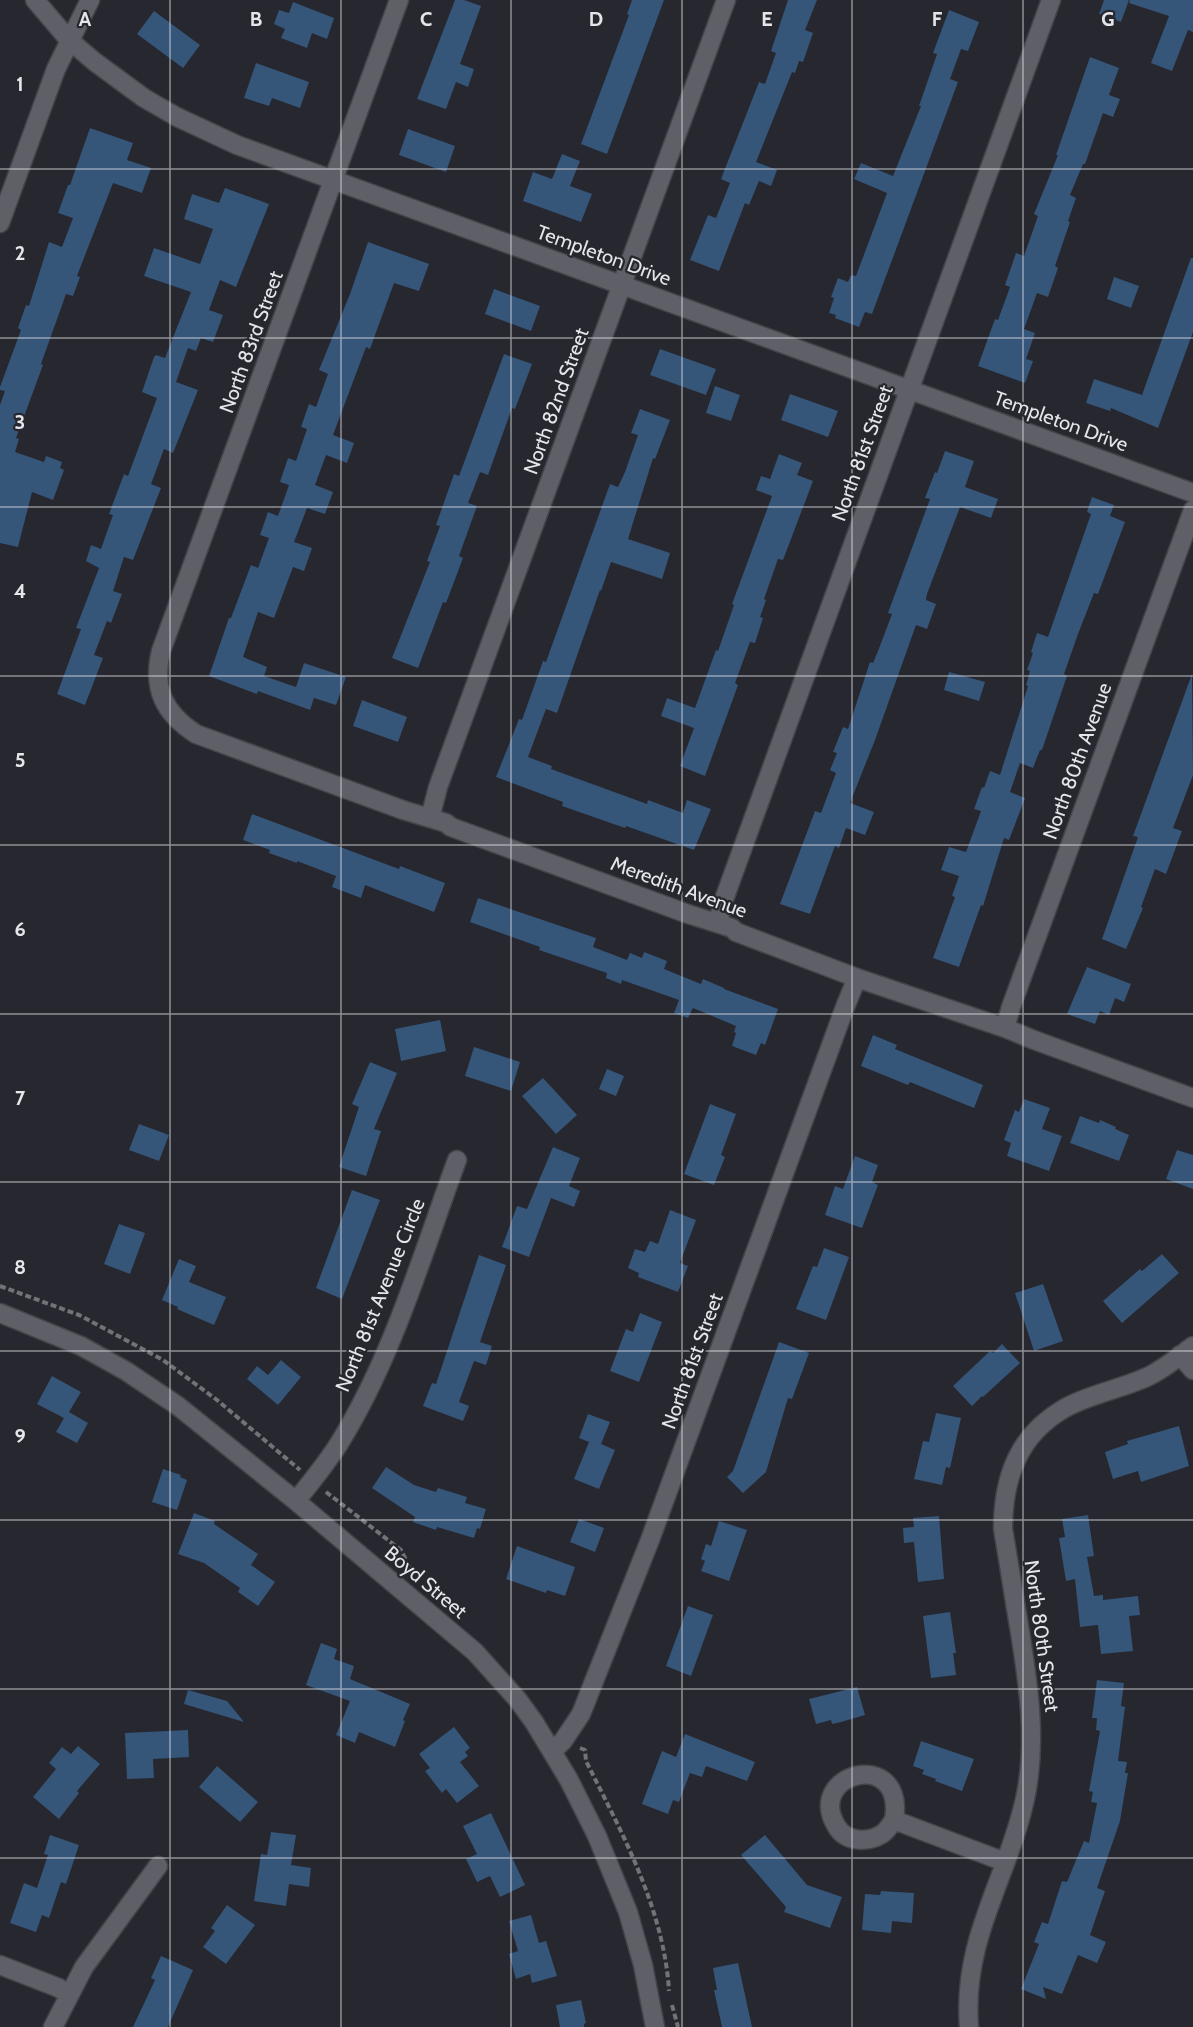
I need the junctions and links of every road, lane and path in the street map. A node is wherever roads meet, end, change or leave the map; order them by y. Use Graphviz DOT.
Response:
graph roads {
  1 [pos="35,0"];
  2 [pos="90,0"];
  3 [pos="399,0"];
  4 [pos="726,0"];
  5 [pos="1051,0"];
  6 [pos="69,40"];
  7 [pos="333,180"];
  8 [pos="0,223"];
  9 [pos="622,286"];
  10 [pos="909,391"];
  11 [pos="1193,493"];
  12 [pos="1193,510"];
  13 [pos="163,700"];
  14 [pos="430,818"];
  15 [pos="718,923"];
  16 [pos="857,978"];
  17 [pos="1005,1028"];
  18 [pos="1193,1098"];
  19 [pos="457,1160"];
  20 [pos="0,1313"];
  21 [pos="1187,1351"];
  22 [pos="1193,1370"];
  23 [pos="296,1501"];
  24 [pos="552,1751"];
  25 [pos="894,1820"];
  26 [pos="1005,1862"];
  27 [pos="158,1866"];
  28 [pos="0,1965"];
  29 [pos="68,1995"];
  30 [pos="53,2027"];
  31 [pos="655,2027"];
  32 [pos="969,2027"];
  1 -- 6 [label="street, Templeton Drive"];
  2 -- 6 [label="street"];
  3 -- 7 [label="street, North 83rd Street"];
  4 -- 9 [label="street, North 82nd Street"];
  5 -- 10 [label="street, North 81st Street"];
  6 -- 7 [label="street, Templeton Drive"];
  6 -- 8 [label="street"];
  7 -- 9 [label="street, Templeton Drive"];
  7 -- 13 [label="street, North 83rd Street"];
  9 -- 10 [label="street, Templeton Drive"];
  9 -- 14 [label="street, North 82nd Street"];
  10 -- 11 [label="street, Templeton Drive"];
  10 -- 15 [label="street, North 81st Street"];
  12 -- 17 [label="street, North 80th Avenue"];
  13 -- 14 [label="street, Meredith Avenue"];
  14 -- 15 [label="street, Meredith Avenue"];
  15 -- 16 [label="street, Meredith Avenue"];
  16 -- 17 [label="street, Meredith Avenue"];
  16 -- 24 [label="street, North 81st Street"];
  17 -- 18 [label="street, Meredith Avenue"];
  19 -- 23 [label="street, North 81st Avenue Circle"];
  20 -- 23 [label="street, Boyd Street"];
  21 -- 22 [label="street"];
  21 -- 26 [label="street, North 80th Street"];
  23 -- 24 [label="street, Boyd Street"];
  24 -- 31 [label="street, Boyd Street"];
  25 -- 26 [label="street"];
  26 -- 32 [label="street, North 80th Street"];
  27 -- 29 [label="street"];
  28 -- 29 [label="street"];
  29 -- 30 [label="street"];
}
